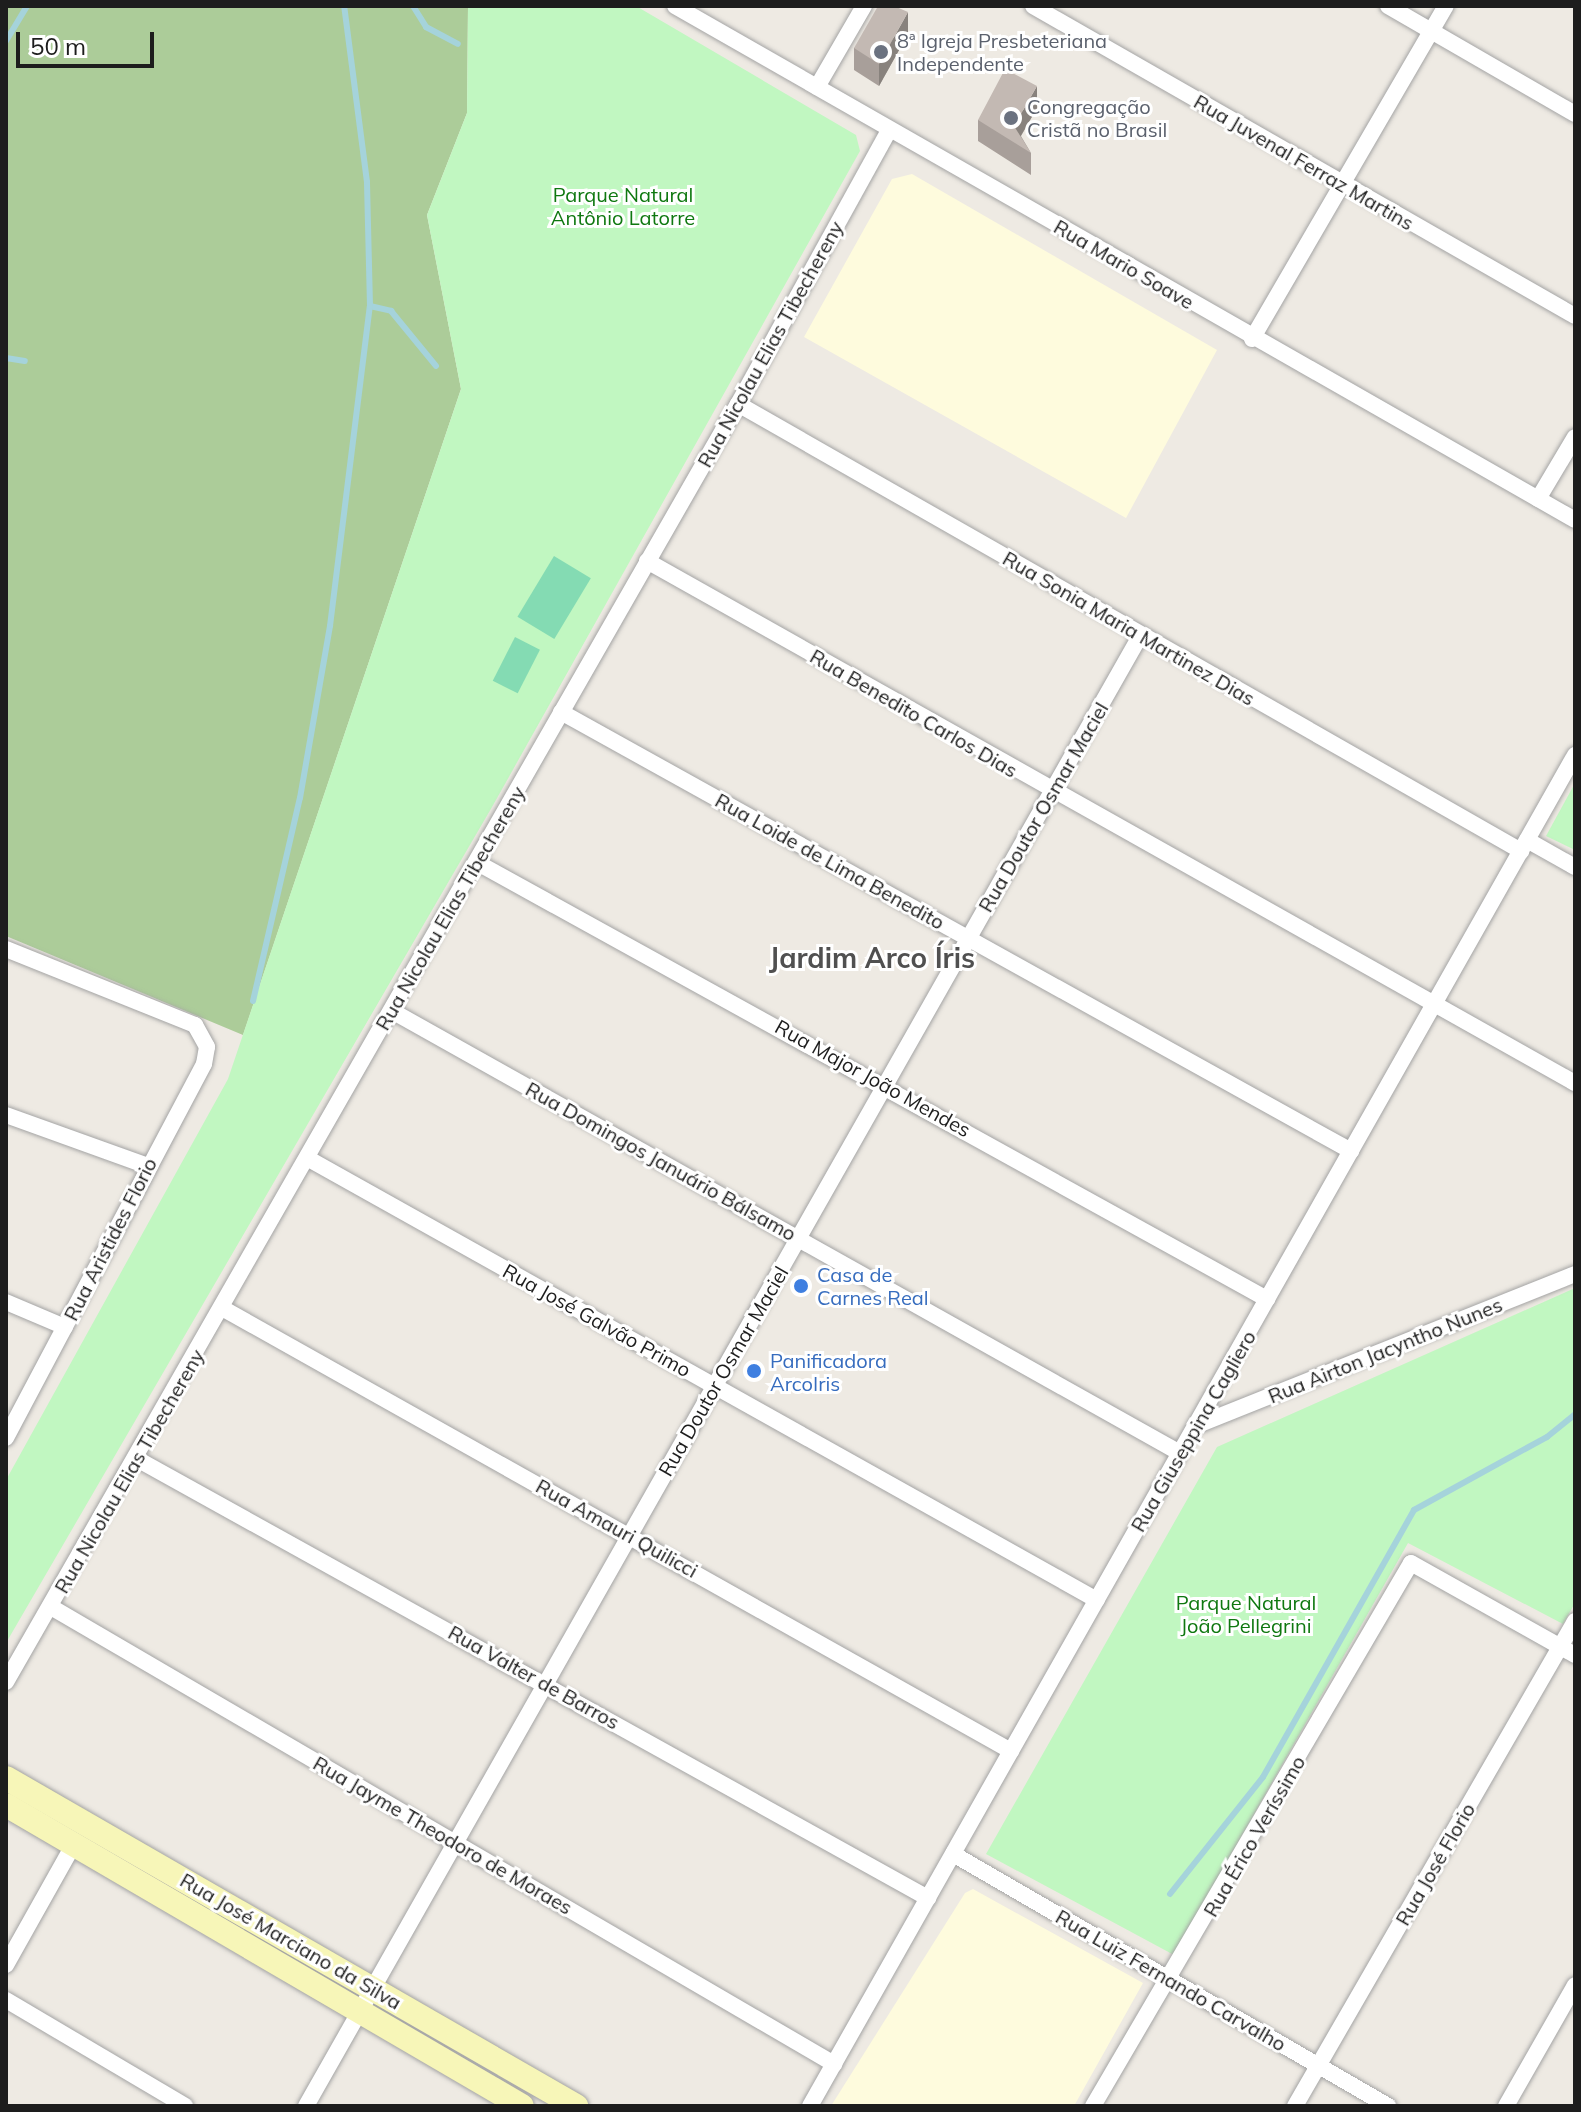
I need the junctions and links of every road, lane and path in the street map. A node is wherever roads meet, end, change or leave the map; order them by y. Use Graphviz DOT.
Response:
graph roads {
  1 [pos="675,6"];
  2 [pos="864,6"];
  3 [pos="1033,6"];
  4 [pos="1388,6"];
  5 [pos="1446,6"];
  6 [pos="1431,31"];
  7 [pos="817,87"];
  8 [pos="1575,114"];
  9 [pos="889,130"];
  10 [pos="1340,183"];
  11 [pos="1575,316"];
  12 [pos="1252,339"];
  13 [pos="738,404"];
  14 [pos="1575,437"];
  15 [pos="1538,499"];
  16 [pos="1575,520"];
  17 [pos="647,561"];
  18 [pos="1140,636"];
  19 [pos="561,712"];
  20 [pos="1575,755"];
  21 [pos="1051,791"];
  22 [pos="1524,846"];
  23 [pos="476,862"];
  24 [pos="1575,867"];
  25 [pos="969,938"];
  26 [pos="6,949"];
  27 [pos="1434,1004"];
  28 [pos="392,1011"];
  29 [pos="1575,1083"];
  30 [pos="886,1084"];
  31 [pos="6,1115"];
  32 [pos="1351,1151"];
  33 [pos="307,1158"];
  34 [pos="148,1166"];
  35 [pos="799,1238"];
  36 [pos="1575,1274"];
  37 [pos="1267,1299"];
  38 [pos="6,1302"];
  39 [pos="222,1308"];
  40 [pos="65,1327"];
  41 [pos="715,1385"];
  42 [pos="1195,1426"];
  43 [pos="6,1438"];
  44 [pos="1180,1453"];
  45 [pos="137,1459"];
  46 [pos="630,1535"];
  47 [pos="1097,1600"];
  48 [pos="51,1607"];
  49 [pos="1575,1621"];
  50 [pos="1568,1651"];
  51 [pos="6,1682"];
  52 [pos="546,1683"];
  53 [pos="1011,1751"];
  54 [pos="6,1778"];
  55 [pos="6,1805"];
  56 [pos="456,1842"];
  57 [pos="74,1844"];
  58 [pos="953,1854"];
  59 [pos="928,1898"];
  60 [pos="6,1965"];
  61 [pos="1171,1980"];
  62 [pos="1575,1985"];
  63 [pos="373,1988"];
  64 [pos="6,2000"];
  65 [pos="360,2012"];
  66 [pos="834,2064"];
  67 [pos="1318,2065"];
  68 [pos="185,2106"];
  69 [pos="306,2106"];
  70 [pos="522,2106"];
  71 [pos="576,2106"];
  72 [pos="810,2106"];
  73 [pos="1093,2106"];
  74 [pos="1295,2106"];
  75 [pos="1388,2106"];
  76 [pos="1506,2106"];
  1 -- 7 [label="street, Rua Mario Soave"];
  2 -- 7 [label="street"];
  3 -- 10 [label="street, Rua Juvenal Ferraz Martins"];
  4 -- 6 [label="street"];
  5 -- 6 [label="street"];
  6 -- 8 [label="street"];
  6 -- 10 [label="street"];
  7 -- 9 [label="street, Rua Mario Soave"];
  9 -- 12 [label="street, Rua Mario Soave"];
  9 -- 13 [label="street, Rua Nicolau Elias Tibechereny"];
  10 -- 11 [label="street, Rua Juvenal Ferraz Martins"];
  10 -- 12 [label="street"];
  12 -- 15 [label="street, Rua Mario Soave"];
  13 -- 17 [label="street, Rua Nicolau Elias Tibechereny"];
  13 -- 18 [label="street, Rua Sonia Maria Martinez Dias"];
  14 -- 15 [label="street"];
  15 -- 16 [label="street, Rua Mario Soave"];
  17 -- 19 [label="street, Rua Nicolau Elias Tibechereny"];
  17 -- 21 [label="street, Rua Benedito Carlos Dias"];
  18 -- 21 [label="street, Rua Doutor Osmar Maciel"];
  18 -- 22 [label="street, Rua Sonia Maria Martinez Dias"];
  19 -- 23 [label="street, Rua Nicolau Elias Tibechereny"];
  19 -- 25 [label="street, Rua Loide de Lima Benedito"];
  20 -- 22 [label="street, Rua Giuseppina Cagliero"];
  21 -- 25 [label="street, Rua Doutor Osmar Maciel"];
  21 -- 27 [label="street, Rua Benedito Carlos Dias"];
  22 -- 24 [label="street, Rua Sonia Maria Martinez Dias"];
  22 -- 27 [label="street, Rua Giuseppina Cagliero"];
  23 -- 28 [label="street, Rua Nicolau Elias Tibechereny"];
  23 -- 30 [label="street, Rua Major João Mendes"];
  25 -- 30 [label="street, Rua Doutor Osmar Maciel"];
  25 -- 32 [label="street, Rua Loide de Lima Benedito"];
  26 -- 34 [label="street, Rua Aristides Florio"];
  27 -- 29 [label="street, Rua Benedito Carlos Dias"];
  27 -- 32 [label="street, Rua Giuseppina Cagliero"];
  28 -- 33 [label="street, Rua Nicolau Elias Tibechereny"];
  28 -- 35 [label="street, Rua Domingos Januário Bálsamo"];
  30 -- 35 [label="street, Rua Doutor Osmar Maciel"];
  30 -- 37 [label="street, Rua Major João Mendes"];
  31 -- 34 [label="street"];
  32 -- 37 [label="street, Rua Giuseppina Cagliero"];
  33 -- 39 [label="street, Rua Nicolau Elias Tibechereny"];
  33 -- 41 [label="street, Rua José Galvão Primo"];
  34 -- 40 [label="street, Rua Aristides Florio"];
  35 -- 41 [label="street, Rua Doutor Osmar Maciel"];
  35 -- 44 [label="street, Rua Domingos Januário Bálsamo"];
  36 -- 42 [label="street, Rua Airton Jacyntho Nunes"];
  37 -- 42 [label="street, Rua Giuseppina Cagliero"];
  38 -- 40 [label="street"];
  39 -- 45 [label="street, Rua Nicolau Elias Tibechereny"];
  39 -- 46 [label="street, Rua Amauri Quilicci"];
  40 -- 43 [label="street, Rua Aristides Florio"];
  41 -- 46 [label="street, Rua Doutor Osmar Maciel"];
  41 -- 47 [label="street, Rua José Galvão Primo"];
  42 -- 44 [label="street, Rua Giuseppina Cagliero"];
  44 -- 47 [label="street, Rua Giuseppina Cagliero"];
  45 -- 48 [label="street, Rua Nicolau Elias Tibechereny"];
  45 -- 52 [label="street, Rua Valter de Barros"];
  46 -- 52 [label="street, Rua Doutor Osmar Maciel"];
  46 -- 53 [label="street, Rua Amauri Quilicci"];
  47 -- 53 [label="street, Rua Giuseppina Cagliero"];
  48 -- 51 [label="street, Rua Nicolau Elias Tibechereny"];
  48 -- 56 [label="street, Rua Jayme Theodoro de Moraes"];
  49 -- 50 [label="street, Rua José Florio"];
  50 -- 61 [label="street, Rua Érico Veríssimo"];
  50 -- 67 [label="street, Rua José Florio"];
  52 -- 56 [label="street, Rua Doutor Osmar Maciel"];
  52 -- 59 [label="street, Rua Valter de Barros"];
  53 -- 58 [label="street, Rua Giuseppina Cagliero"];
  54 -- 63 [label="street, Rua José Marciano da Silva"];
  55 -- 57 [label="street, Rua José Marciano da Silva"];
  56 -- 63 [label="street, Rua Doutor Osmar Maciel"];
  56 -- 66 [label="street, Rua Jayme Theodoro de Moraes"];
  57 -- 60 [label="street"];
  57 -- 65 [label="street, Rua José Marciano da Silva"];
  58 -- 59 [label="street, Rua Giuseppina Cagliero"];
  58 -- 61 [label="street, Rua Luiz Fernando Carvalho"];
  59 -- 66 [label="street, Rua Giuseppina Cagliero"];
  61 -- 67 [label="street, Rua Luiz Fernando Carvalho"];
  61 -- 73 [label="street, Rua Érico Veríssimo"];
  62 -- 76 [label="street"];
  63 -- 65 [label="street, Rua Doutor Osmar Maciel"];
  63 -- 71 [label="street, Rua José Marciano da Silva"];
  64 -- 68 [label="street"];
  65 -- 69 [label="street, Rua Doutor Osmar Maciel"];
  65 -- 70 [label="street, Rua José Marciano da Silva"];
  66 -- 72 [label="street, Rua Giuseppina Cagliero"];
  67 -- 74 [label="street, Rua José Florio"];
  67 -- 75 [label="street, Rua Luiz Fernando Carvalho"];
}
